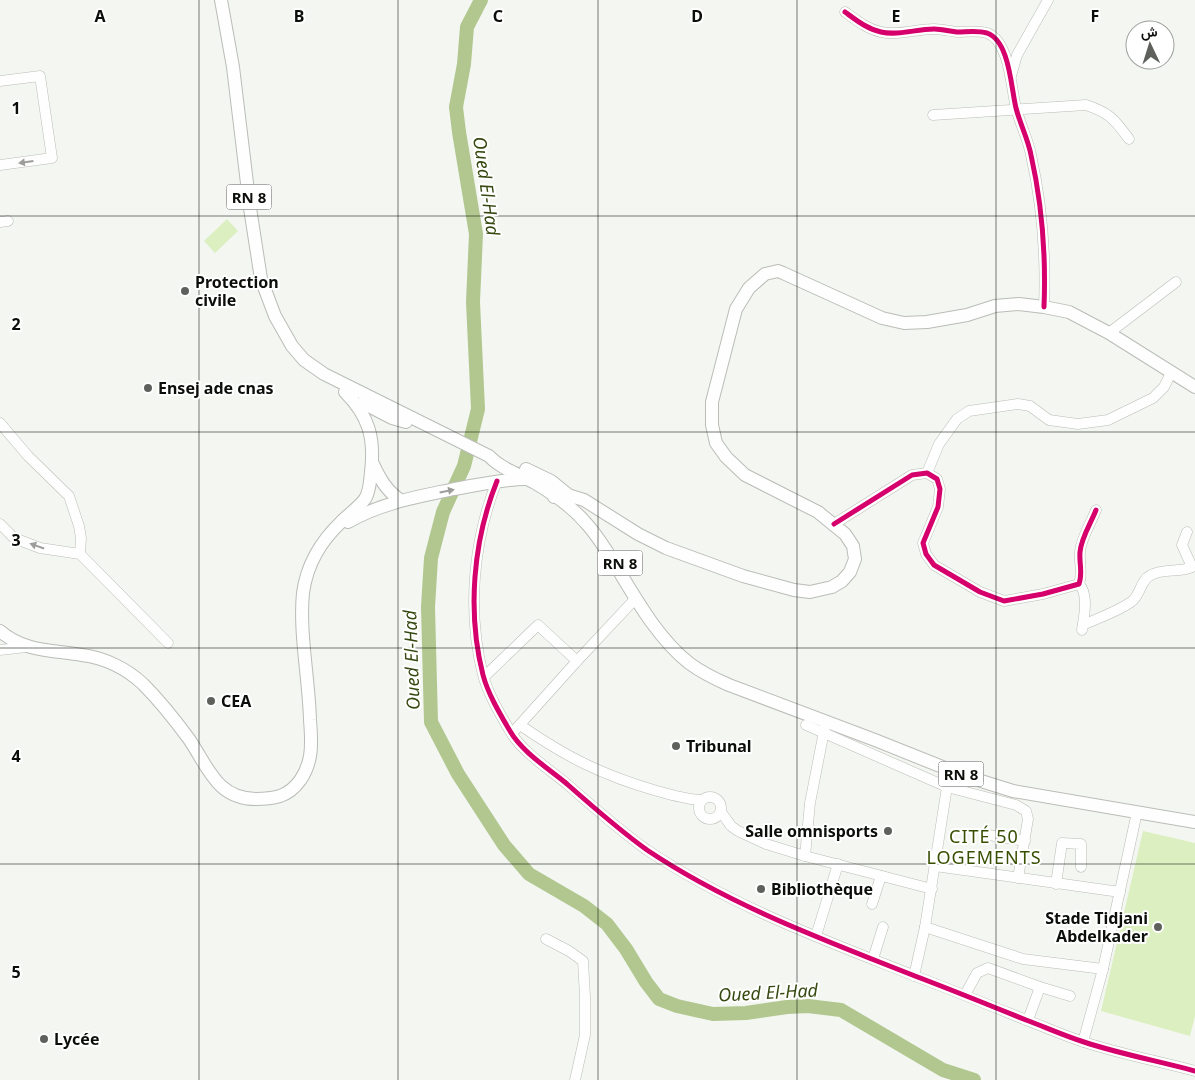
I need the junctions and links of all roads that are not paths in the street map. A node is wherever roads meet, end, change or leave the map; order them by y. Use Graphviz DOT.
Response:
graph roads {
  1 [pos="220,0"];
  2 [pos="1048,0"];
  3 [pos="845,12"];
  4 [pos="1011,76"];
  5 [pos="0,82"];
  6 [pos="1016,109"];
  7 [pos="933,115"];
  8 [pos="1128,139"];
  9 [pos="0,165"];
  10 [pos="1176,282"];
  11 [pos="1044,306"];
  12 [pos="1109,333"];
  13 [pos="1171,373"];
  14 [pos="324,374"];
  15 [pos="1195,387"];
  16 [pos="345,392"];
  17 [pos="392,418"];
  18 [pos="414,419"];
  19 [pos="0,421"];
  20 [pos="435,429"];
  21 [pos="372,440"];
  22 [pos="494,460"];
  23 [pos="372,461"];
  24 [pos="927,473"];
  25 [pos="528,479"];
  26 [pos="497,481"];
  27 [pos="479,484"];
  28 [pos="570,496"];
  29 [pos="554,497"];
  30 [pos="400,500"];
  31 [pos="1096,510"];
  32 [pos="0,524"];
  33 [pos="834,524"];
  34 [pos="330,532"];
  35 [pos="1187,532"];
  36 [pos="80,554"];
  37 [pos="1079,584"];
  38 [pos="636,598"];
  39 [pos="0,631"];
  40 [pos="168,644"];
  41 [pos="26,647"];
  42 [pos="0,650"];
  43 [pos="577,661"];
  44 [pos="484,678"];
  45 [pos="739,688"];
  46 [pos="520,725"];
  47 [pos="806,725"];
  48 [pos="825,727"];
  49 [pos="511,734"];
  50 [pos="947,787"];
  51 [pos="700,804"];
  52 [pos="1137,812"];
  53 [pos="717,816"];
  54 [pos="1195,822"];
  55 [pos="989,835"];
  56 [pos="1025,840"];
  57 [pos="805,856"];
  58 [pos="838,864"];
  59 [pos="935,866"];
  60 [pos="1081,867"];
  61 [pos="881,876"];
  62 [pos="1018,878"];
  63 [pos="1056,884"];
  64 [pos="932,889"];
  65 [pos="1120,892"];
  66 [pos="872,904"];
  67 [pos="925,927"];
  68 [pos="883,928"];
  69 [pos="816,936"];
  70 [pos="546,939"];
  71 [pos="873,959"];
  72 [pos="1103,969"];
  73 [pos="914,976"];
  74 [pos="1040,987"];
  75 [pos="964,995"];
  76 [pos="1070,996"];
  77 [pos="1028,1020"];
  78 [pos="1084,1042"];
  79 [pos="1195,1071"];
  80 [pos="575,1080"];
  1 -- 14 [label="main road, RN 8"];
  2 -- 4 [label="street"];
  3 -- 4 [label="street"];
  4 -- 6 [label="street"];
  5 -- 9 [label="street, one-way"];
  6 -- 7 [label="street"];
  6 -- 8 [label="street"];
  6 -- 11 [label="street"];
  10 -- 12 [label="street"];
  11 -- 12 [label="main road"];
  11 -- 33 [label="main road"];
  12 -- 13 [label="main road"];
  13 -- 15 [label="main road"];
  13 -- 24 [label="street"];
  14 -- 16 [label="main road, RN 8"];
  14 -- 18 [label="main road, RN 8"];
  16 -- 17 [label="main road, RN 8"];
  16 -- 21 [label="main road"];
  17 -- 18 [label="main road"];
  17 -- 20 [label="main road, RN 8"];
  17 -- 21 [label="main road"];
  18 -- 20 [label="main road, RN 8"];
  19 -- 36 [label="street"];
  20 -- 22 [label="main road, RN 8"];
  21 -- 23 [label="main road"];
  22 -- 25 [label="main road, RN 8"];
  22 -- 27 [label="main road"];
  22 -- 28 [label="main road, RN 8"];
  23 -- 30 [label="main road"];
  23 -- 34 [label="main road"];
  24 -- 33 [label="street"];
  24 -- 37 [label="street"];
  25 -- 26 [label="main road"];
  25 -- 29 [label="main road, RN 8"];
  26 -- 27 [label="main road"];
  26 -- 44 [label="street"];
  30 -- 27 [label="main road, one-way"];
  28 -- 29 [label="main road"];
  28 -- 33 [label="main road"];
  28 -- 45 [label="main road, RN 8"];
  29 -- 38 [label="main road, RN 8"];
  30 -- 34 [label="main road"];
  31 -- 37 [label="street"];
  36 -- 32 [label="street, one-way"];
  34 -- 41 [label="main road"];
  35 -- 37 [label="street"];
  36 -- 40 [label="street"];
  38 -- 43 [label="street"];
  38 -- 45 [label="main road, RN 8"];
  39 -- 41 [label="main road"];
  41 -- 42 [label="street"];
  43 -- 44 [label="street"];
  43 -- 46 [label="street"];
  44 -- 49 [label="street"];
  45 -- 48 [label="main road, RN 8"];
  46 -- 49 [label="street"];
  46 -- 51 [label="street"];
  47 -- 48 [label="street"];
  48 -- 50 [label="street"];
  48 -- 52 [label="main road, RN 8"];
  48 -- 57 [label="street"];
  49 -- 69 [label="street"];
  50 -- 56 [label="street"];
  50 -- 59 [label="street"];
  51 -- 53 [label="street"];
  51 -- 53 [label="street"];
  52 -- 54 [label="main road, RN 8"];
  52 -- 65 [label="street"];
  53 -- 57 [label="street"];
  55 -- 56 [label="street"];
  56 -- 62 [label="street"];
  57 -- 58 [label="street"];
  58 -- 61 [label="street"];
  58 -- 69 [label="street"];
  59 -- 62 [label="street"];
  59 -- 64 [label="street"];
  60 -- 63 [label="street"];
  61 -- 64 [label="street"];
  61 -- 66 [label="street"];
  62 -- 63 [label="street"];
  63 -- 65 [label="street"];
  64 -- 67 [label="street"];
  65 -- 72 [label="street"];
  67 -- 72 [label="street"];
  67 -- 73 [label="street"];
  68 -- 71 [label="street"];
  69 -- 71 [label="street"];
  70 -- 80 [label="street"];
  71 -- 73 [label="street"];
  72 -- 78 [label="street"];
  73 -- 75 [label="street"];
  74 -- 75 [label="street"];
  74 -- 76 [label="street"];
  74 -- 77 [label="street"];
  75 -- 77 [label="street"];
  77 -- 78 [label="street"];
  78 -- 79 [label="street"];
}
